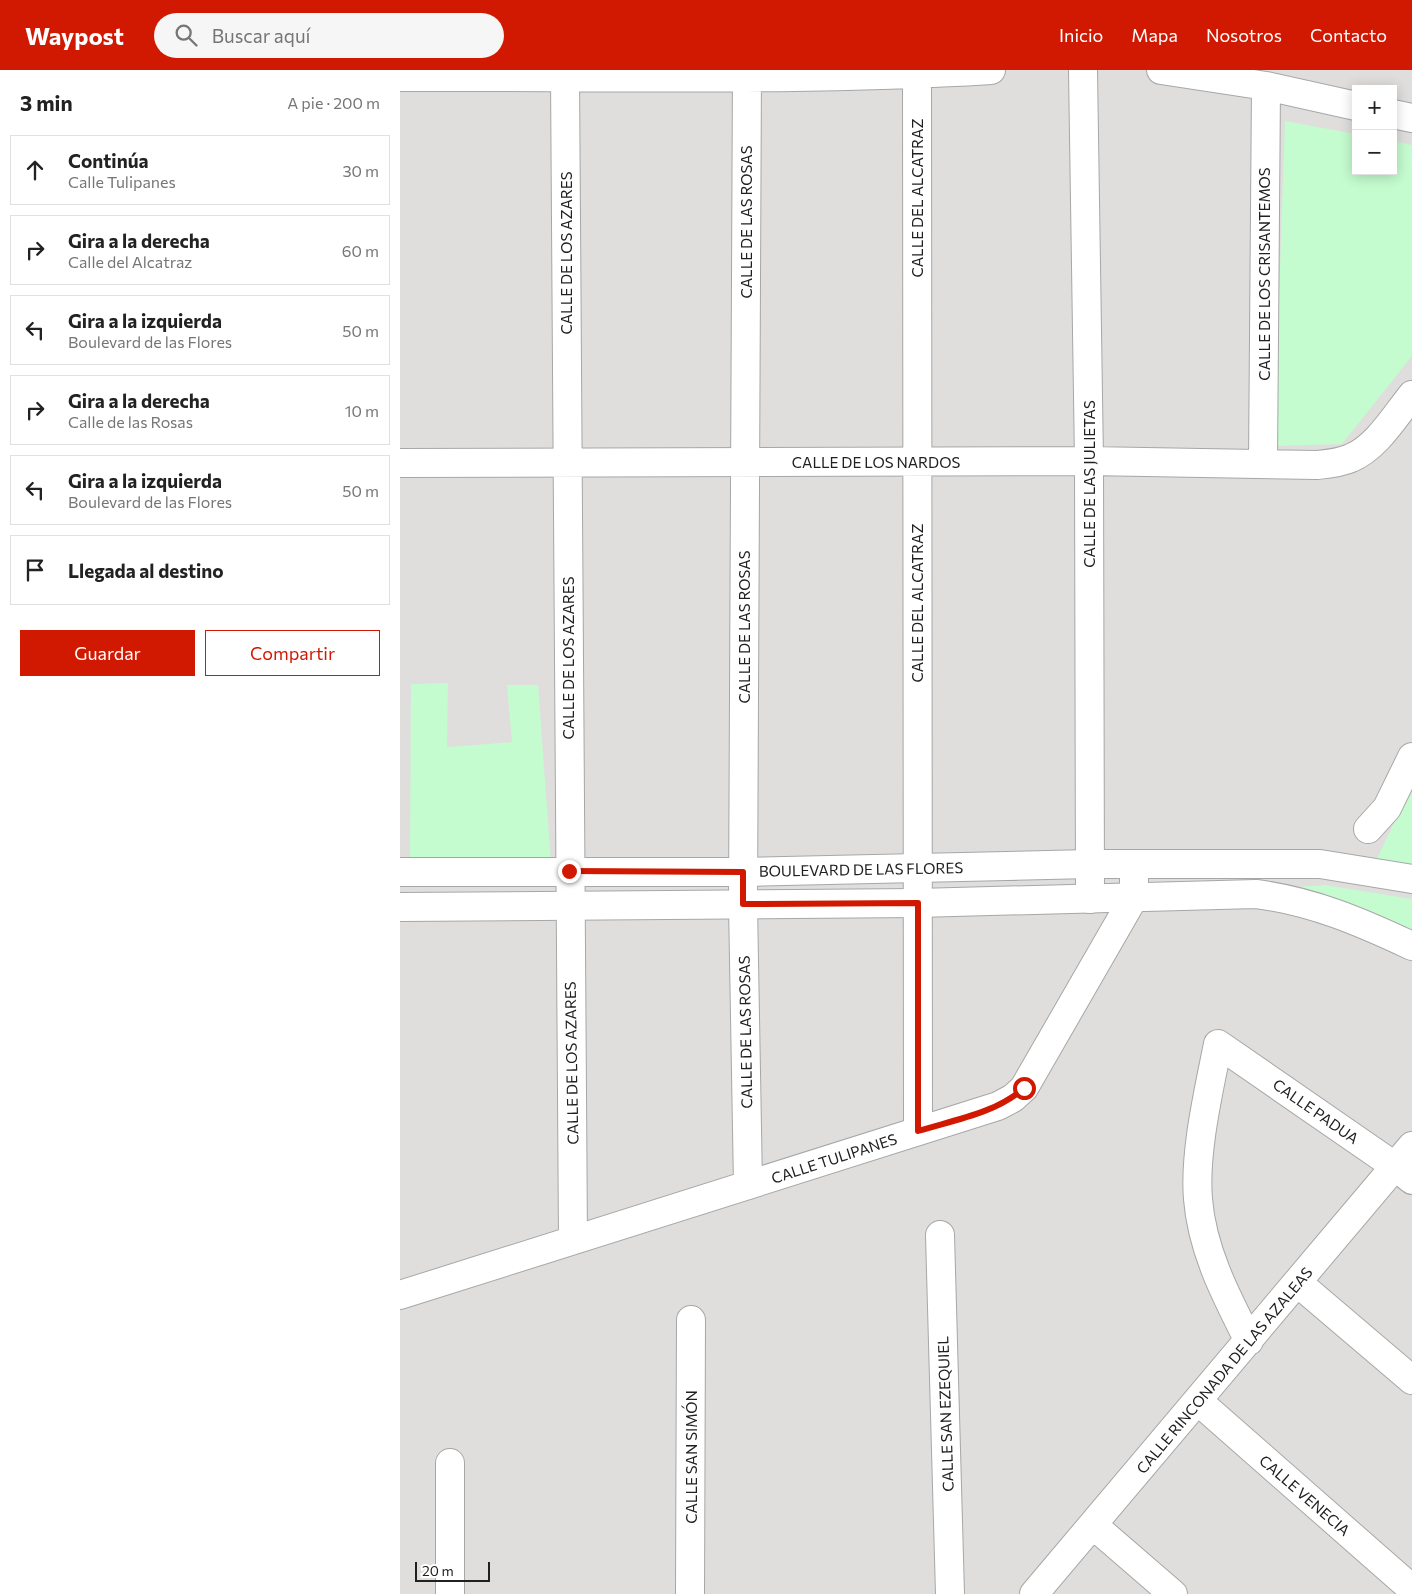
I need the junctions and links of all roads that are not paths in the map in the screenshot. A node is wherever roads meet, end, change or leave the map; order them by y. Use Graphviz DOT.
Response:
graph roads {
  1 [pos="991,70"];
  2 [pos="1083,70"];
  3 [pos="1162,70"];
  4 [pos="747,73"];
  5 [pos="917,74"];
  6 [pos="565,76"];
  7 [pos="400,77"];
  8 [pos="1266,86"];
  9 [pos="1352,105"];
  10 [pos="1397,115"];
  11 [pos="1412,118"];
  12 [pos="1412,395"];
  13 [pos="917,461"];
  14 [pos="745,462"];
  15 [pos="1089,462"];
  16 [pos="1263,462"];
  17 [pos="400,463"];
  18 [pos="567,463"];
  19 [pos="1412,757"];
  20 [pos="1368,828"];
  21 [pos="1090,864"];
  22 [pos="1134,866"];
  23 [pos="917,868"];
  24 [pos="569,871"];
  25 [pos="400,872"];
  26 [pos="743,872"];
  27 [pos="1412,879"];
  28 [pos="1134,896"];
  29 [pos="1090,899"];
  30 [pos="918,903"];
  31 [pos="743,904"];
  32 [pos="569,906"];
  33 [pos="400,907"];
  34 [pos="1412,946"];
  35 [pos="918,1131"];
  36 [pos="1407,1164"];
  37 [pos="748,1185"];
  38 [pos="940,1234"];
  39 [pos="573,1240"];
  40 [pos="1298,1282"];
  41 [pos="400,1295"];
  42 [pos="691,1320"];
  43 [pos="1249,1341"];
  44 [pos="1412,1380"];
  45 [pos="1198,1401"];
  46 [pos="450,1463"];
  47 [pos="1093,1525"];
  48 [pos="1412,1589"];
  49 [pos="450,1594"];
  50 [pos="690,1594"];
  51 [pos="950,1594"];
  52 [pos="1034,1594"];
  53 [pos="1173,1594"];
  1 -- 5 [label="street"];
  2 -- 15 [label="street, CALLE DE LAS JULIETAS"];
  3 -- 8 [label="street"];
  4 -- 5 [label="street"];
  4 -- 6 [label="street"];
  4 -- 14 [label="street, CALLE DE LAS ROSAS"];
  5 -- 13 [label="street, CALLE DEL ALCATRAZ"];
  6 -- 7 [label="street"];
  6 -- 18 [label="street, CALLE DE LOS AZARES"];
  8 -- 9 [label="street"];
  8 -- 16 [label="street, CALLE DE LOS CRISANTEMOS"];
  10 -- 11 [label="street"];
  12 -- 16 [label="street, CALLE DE LOS NARDOS"];
  13 -- 14 [label="street, CALLE DE LOS NARDOS"];
  13 -- 15 [label="street, CALLE DE LOS NARDOS"];
  13 -- 23 [label="street, CALLE DEL ALCATRAZ"];
  14 -- 18 [label="street, CALLE DE LOS NARDOS"];
  14 -- 26 [label="street, CALLE DE LAS ROSAS"];
  15 -- 16 [label="street, CALLE DE LOS NARDOS"];
  15 -- 21 [label="street, CALLE DE LAS JULIETAS"];
  17 -- 18 [label="street, CALLE DE LOS NARDOS"];
  18 -- 24 [label="street, CALLE DE LOS AZARES"];
  19 -- 20 [label="street"];
  21 -- 22 [label="street, BOULEVARD DE LAS FLORES"];
  21 -- 23 [label="street, BOULEVARD DE LAS FLORES"];
  21 -- 29 [label="street, CALLE DE LAS JULIETAS"];
  22 -- 27 [label="street, BOULEVARD DE LAS FLORES"];
  22 -- 28 [label="street, CALLE TULIPANES"];
  23 -- 26 [label="street, BOULEVARD DE LAS FLORES"];
  23 -- 30 [label="street, CALLE DEL ALCATRAZ"];
  24 -- 25 [label="street, BOULEVARD DE LAS FLORES"];
  24 -- 26 [label="street, BOULEVARD DE LAS FLORES"];
  24 -- 32 [label="street, CALLE DE LOS AZARES"];
  26 -- 31 [label="street, CALLE DE LAS ROSAS"];
  28 -- 29 [label="street"];
  28 -- 34 [label="street"];
  28 -- 35 [label="street, CALLE TULIPANES"];
  29 -- 30 [label="street"];
  30 -- 31 [label="street"];
  30 -- 35 [label="street, CALLE DEL ALCATRAZ"];
  31 -- 32 [label="street"];
  31 -- 37 [label="street, CALLE DE LAS ROSAS"];
  32 -- 33 [label="street"];
  32 -- 39 [label="street, CALLE DE LOS AZARES"];
  35 -- 37 [label="street, CALLE TULIPANES"];
  36 -- 40 [label="street, CALLE RINCONADA DE LAS AZALEAS"];
  36 -- 43 [label="street, CALLE PADUA"];
  37 -- 39 [label="street, CALLE TULIPANES"];
  38 -- 51 [label="street, CALLE SAN EZEQUIEL"];
  39 -- 41 [label="street, CALLE TULIPANES"];
  40 -- 43 [label="street, CALLE RINCONADA DE LAS AZALEAS"];
  40 -- 44 [label="street"];
  42 -- 50 [label="street, CALLE SAN SIMÓN"];
  43 -- 45 [label="street, CALLE RINCONADA DE LAS AZALEAS"];
  45 -- 47 [label="street, CALLE RINCONADA DE LAS AZALEAS"];
  45 -- 48 [label="street, CALLE VENECIA"];
  46 -- 49 [label="street"];
  47 -- 52 [label="street, CALLE RINCONADA DE LAS AZALEAS"];
  47 -- 53 [label="street"];
}
